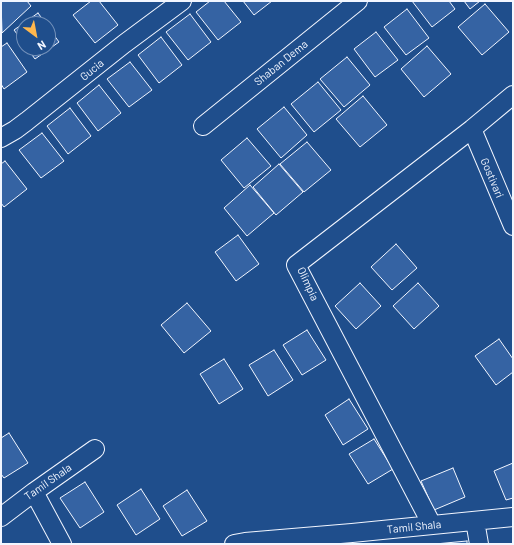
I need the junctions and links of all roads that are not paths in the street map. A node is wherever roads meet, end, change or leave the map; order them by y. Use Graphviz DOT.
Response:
graph roads {
  1 [pos="182,1"];
  2 [pos="358,1"];
  3 [pos="513,95"];
  4 [pos="204,126"];
  5 [pos="472,129"];
  6 [pos="1,138"];
  7 [pos="513,226"];
  8 [pos="96,449"];
  9 [pos="34,492"];
  10 [pos="1,517"];
  11 [pos="513,518"];
  12 [pos="476,521"];
  13 [pos="432,525"];
  14 [pos="353,539"];
  15 [pos="62,544"];
  16 [pos="234,544"];
  17 [pos="479,544"];
  1 -- 6 [label="street, Gucia"];
  2 -- 4 [label="street, Shaban Dema"];
  3 -- 5 [label="street, Olimpia"];
  5 -- 7 [label="street, Gostivari"];
  5 -- 13 [label="street, Olimpia"];
  8 -- 9 [label="street, Tamil Shala"];
  9 -- 10 [label="street, Tamil Shala"];
  9 -- 15 [label="street"];
  11 -- 12 [label="street, Tamil Shala"];
  12 -- 13 [label="street, Tamil Shala"];
  12 -- 17 [label="street"];
  13 -- 14 [label="street, Tamil Shala"];
  14 -- 16 [label="street, Tamil Shala"];
}
